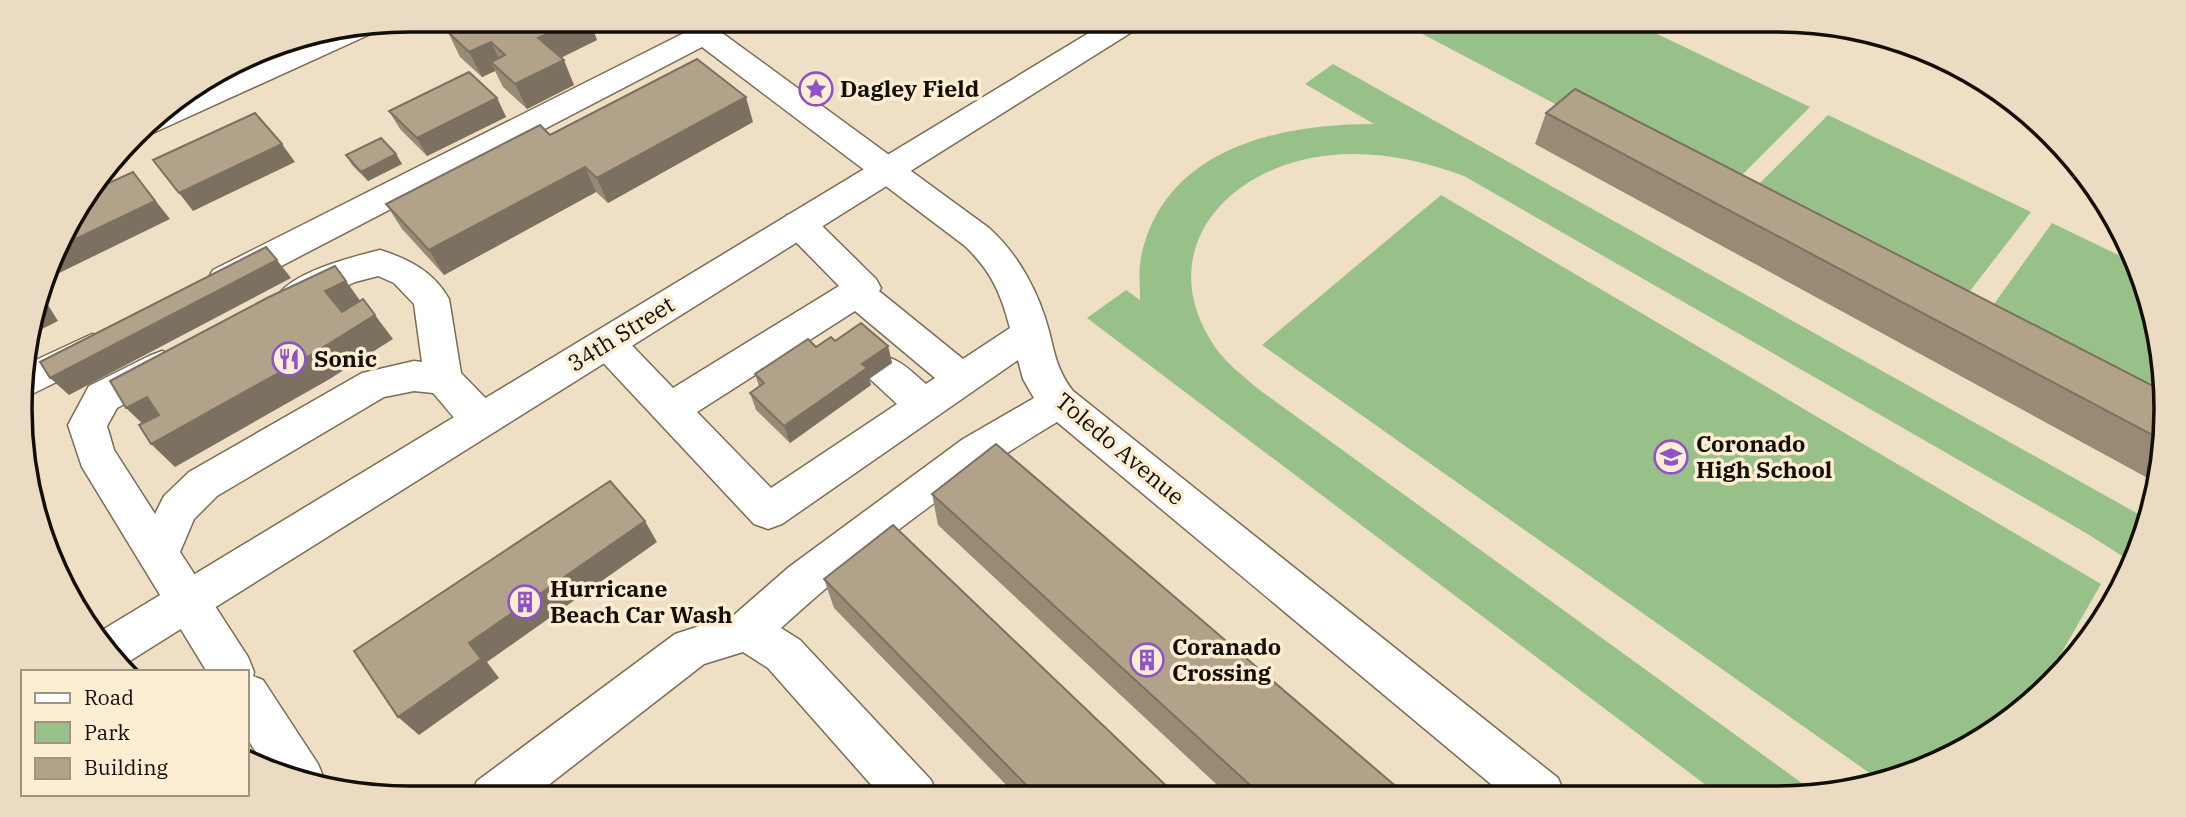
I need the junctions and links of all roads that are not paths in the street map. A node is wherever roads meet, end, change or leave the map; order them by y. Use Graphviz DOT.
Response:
graph roads {
  1 [pos="685,32"];
  2 [pos="701,32"];
  3 [pos="1112,32"];
  4 [pos="338,39"];
  5 [pos="178,110"];
  6 [pos="886,170"];
  7 [pos="799,224"];
  8 [pos="856,292"];
  9 [pos="197,294"];
  10 [pos="823,313"];
  11 [pos="260,315"];
  12 [pos="122,332"];
  13 [pos="1031,332"];
  14 [pos="849,337"];
  15 [pos="607,342"];
  16 [pos="188,353"];
  17 [pos="883,369"];
  18 [pos="33,378"];
  19 [pos="443,379"];
  20 [pos="962,379"];
  21 [pos="1059,402"];
  22 [pos="923,405"];
  23 [pos="670,409"];
  24 [pos="482,420"];
  25 [pos="159,553"];
  26 [pos="188,602"];
  27 [pos="747,631"];
  28 [pos="116,646"];
  29 [pos="231,670"];
  30 [pos="248,697"];
  31 [pos="293,767"];
  32 [pos="509,786"];
  33 [pos="904,786"];
  34 [pos="1530,786"];
  1 -- 9 [label="street"];
  2 -- 6 [label="street, Toledo Avenue"];
  3 -- 6 [label="street, 34th Street"];
  4 -- 5 [label="street"];
  6 -- 7 [label="street, 34th Street"];
  6 -- 13 [label="street, Toledo Avenue"];
  7 -- 8 [label="street"];
  7 -- 15 [label="street, 34th Street"];
  8 -- 10 [label="street"];
  8 -- 20 [label="street"];
  10 -- 14 [label="street"];
  10 -- 23 [label="street"];
  11 -- 19 [label="street"];
  12 -- 18 [label="street"];
  13 -- 20 [label="street"];
  13 -- 21 [label="street, Toledo Avenue"];
  15 -- 23 [label="street"];
  15 -- 24 [label="street, 34th Street"];
  16 -- 25 [label="street"];
  17 -- 22 [label="street"];
  19 -- 24 [label="street"];
  19 -- 25 [label="street"];
  20 -- 22 [label="street"];
  21 -- 27 [label="street"];
  21 -- 34 [label="street, Toledo Avenue"];
  22 -- 23 [label="street"];
  24 -- 26 [label="street, 34th Street"];
  25 -- 26 [label="street"];
  26 -- 28 [label="street, 34th Street"];
  26 -- 29 [label="street"];
  27 -- 32 [label="street"];
  27 -- 33 [label="street"];
  30 -- 31 [label="street"];
}
